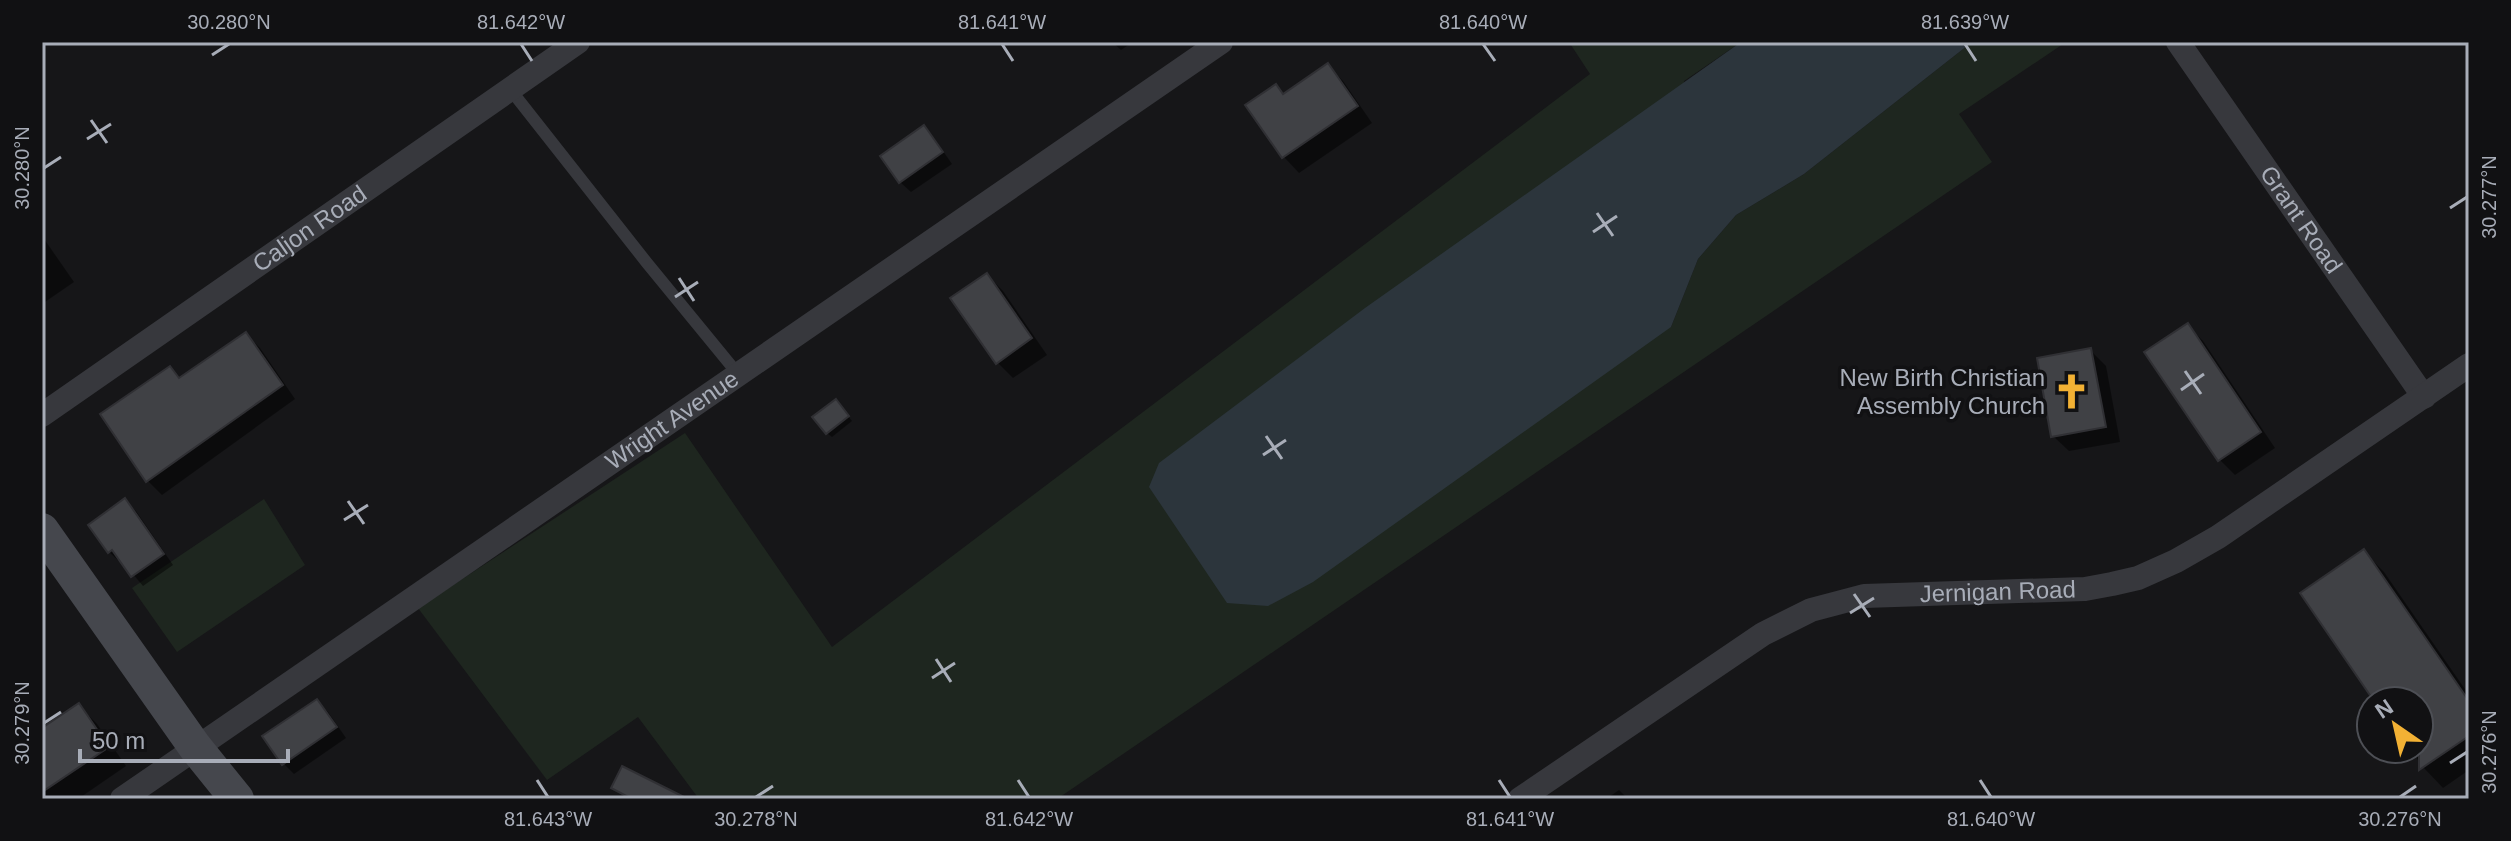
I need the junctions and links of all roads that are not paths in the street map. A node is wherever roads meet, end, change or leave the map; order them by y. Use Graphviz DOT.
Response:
graph roads {
  1 [pos="578,42"];
  2 [pos="1221,42"];
  3 [pos="2178,42"];
  4 [pos="510,89"];
  5 [pos="2469,365"];
  6 [pos="738,374"];
  7 [pos="2424,397"];
  8 [pos="42,415"];
  9 [pos="44,537"];
  10 [pos="195,747"];
  11 [pos="122,799"];
  12 [pos="237,799"];
  13 [pos="1520,799"];
  1 -- 4 [label="street, Caljon Road"];
  2 -- 6 [label="street, Wright Avenue"];
  3 -- 7 [label="street, Grant Road"];
  4 -- 6 [label="lane"];
  4 -- 8 [label="street, Caljon Road"];
  5 -- 7 [label="street, Jernigan Road"];
  6 -- 10 [label="street, Wright Avenue"];
  7 -- 13 [label="street, Jernigan Road"];
  9 -- 10 [label="main road"];
  10 -- 11 [label="street, Wright Avenue"];
  10 -- 12 [label="main road"];
}
